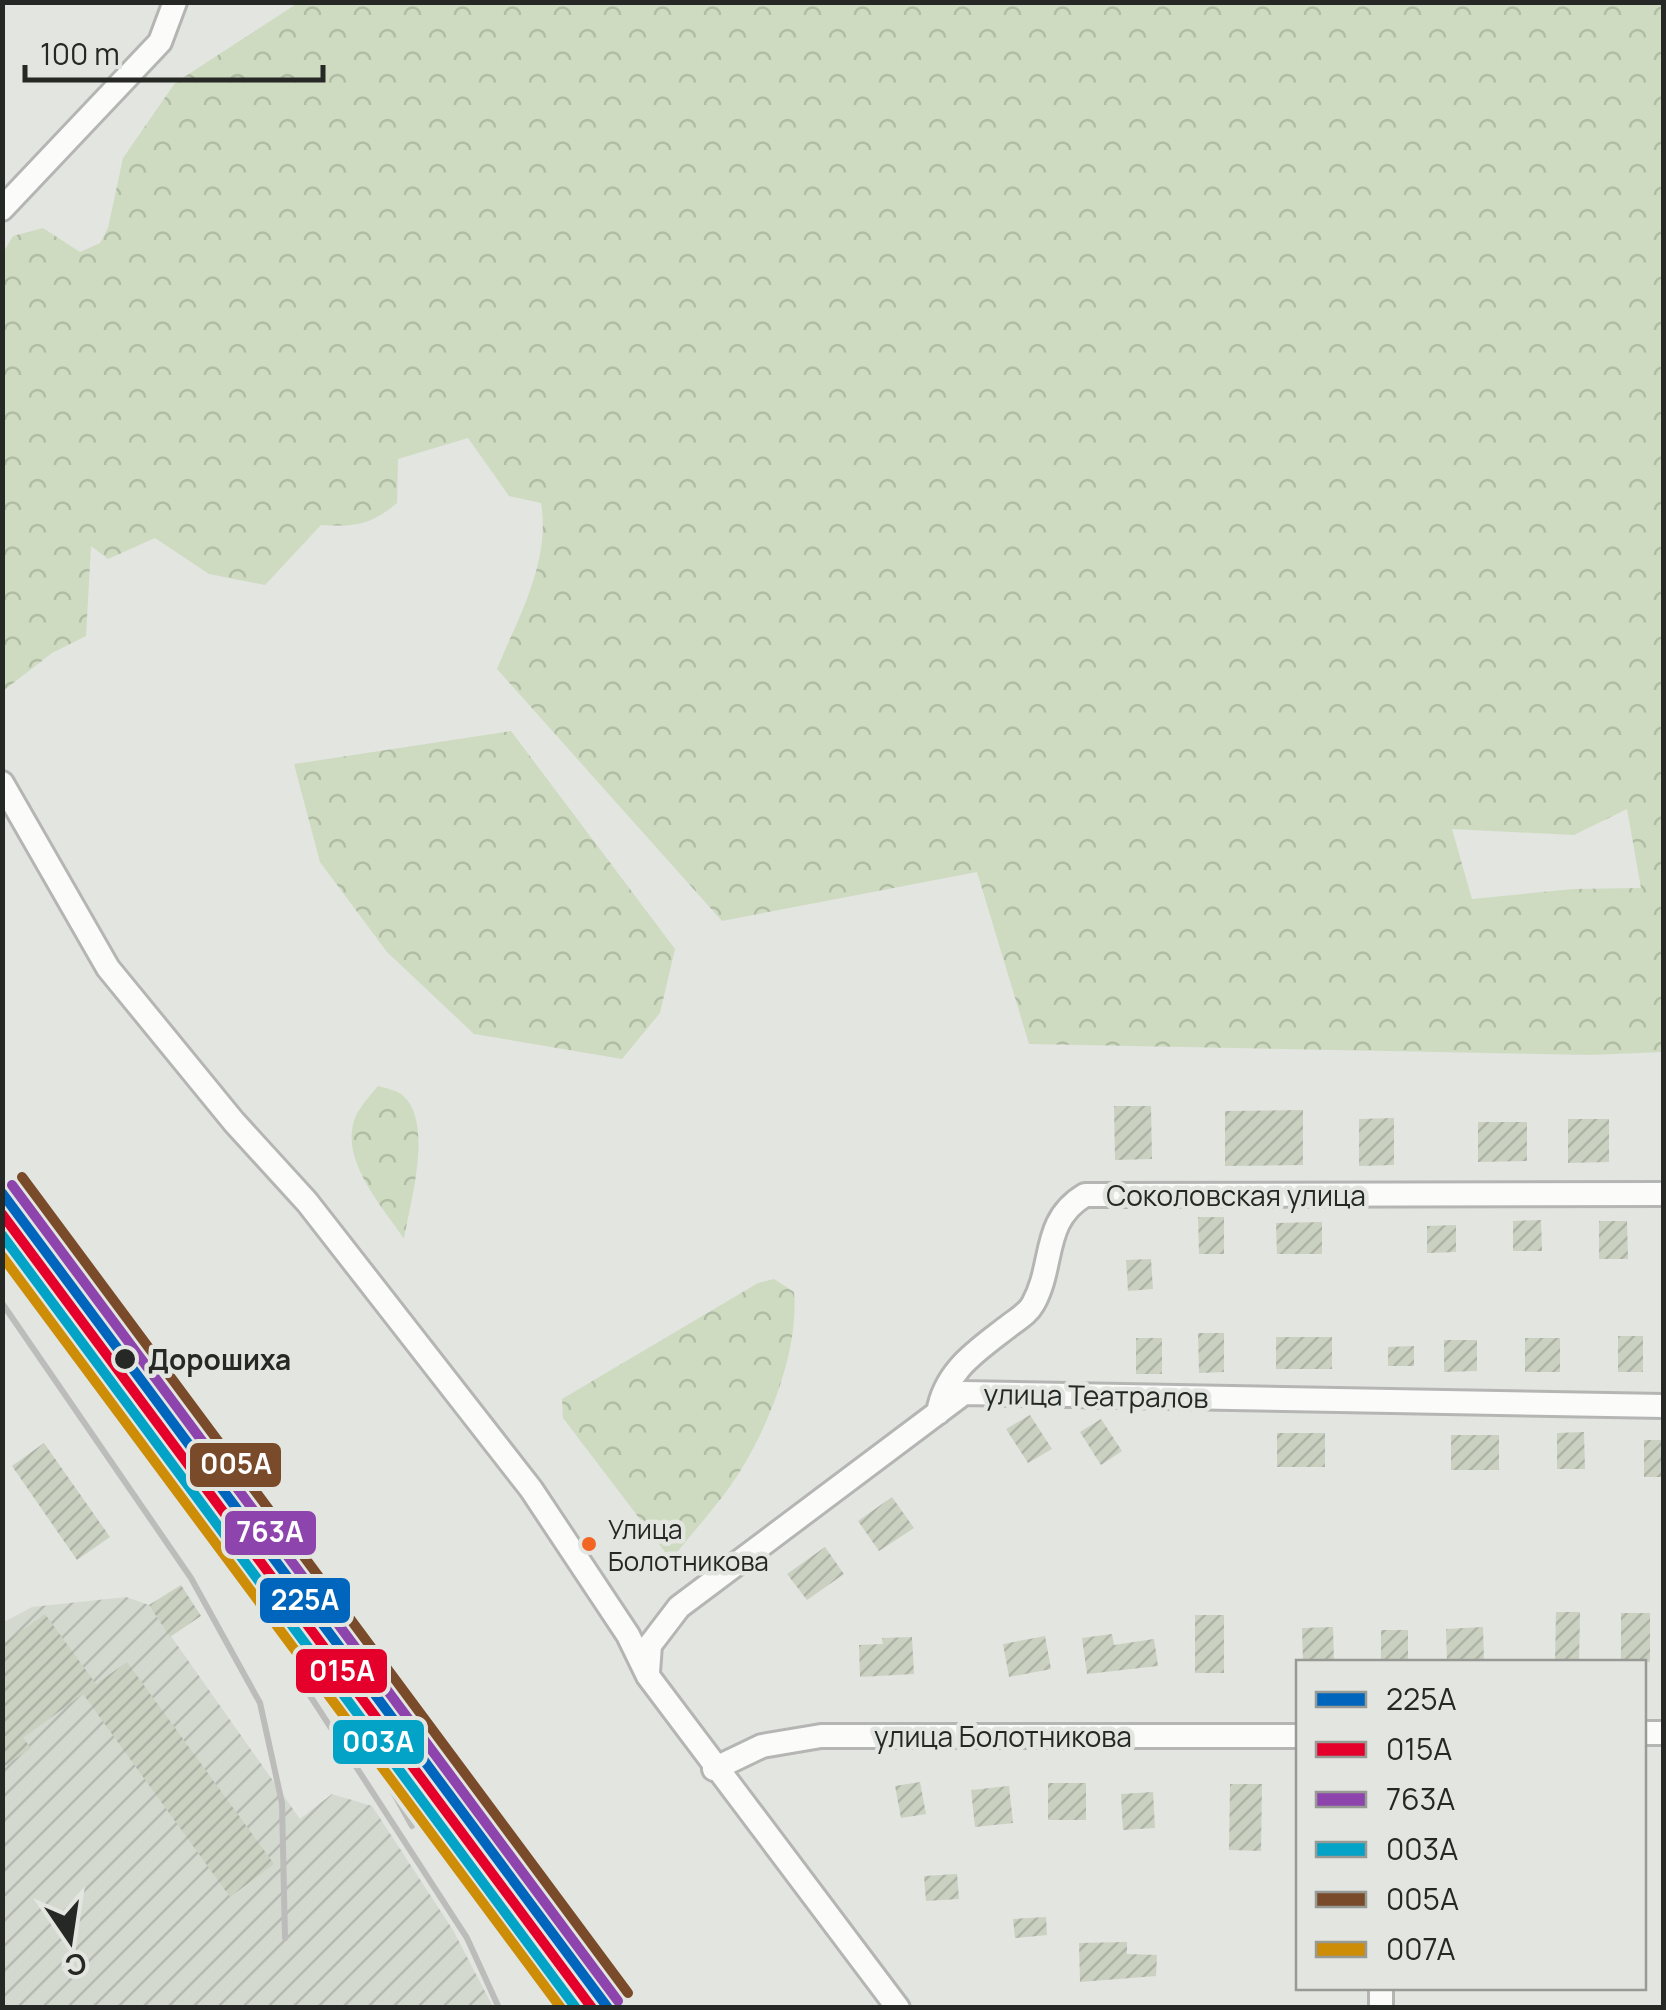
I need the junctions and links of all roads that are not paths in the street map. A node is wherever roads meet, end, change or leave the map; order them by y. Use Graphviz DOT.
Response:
graph roads {
  1 [pos="176,2"];
  2 [pos="2,209"];
  3 [pos="2,783"];
  4 [pos="1664,1194"];
  5 [pos="1664,1406"];
  6 [pos="938,1413"];
  7 [pos="648,1676"];
  8 [pos="1296,1736"];
  9 [pos="714,1769"];
  10 [pos="898,2008"];
  1 -- 2 [label="street"];
  3 -- 7 [label="street"];
  4 -- 6 [label="street, Соколовская улица"];
  5 -- 6 [label="street, улица Театралов"];
  6 -- 7 [label="street, улица Театралов"];
  7 -- 9 [label="street"];
  8 -- 9 [label="street, улица Болотникова"];
  9 -- 10 [label="street"];
}
